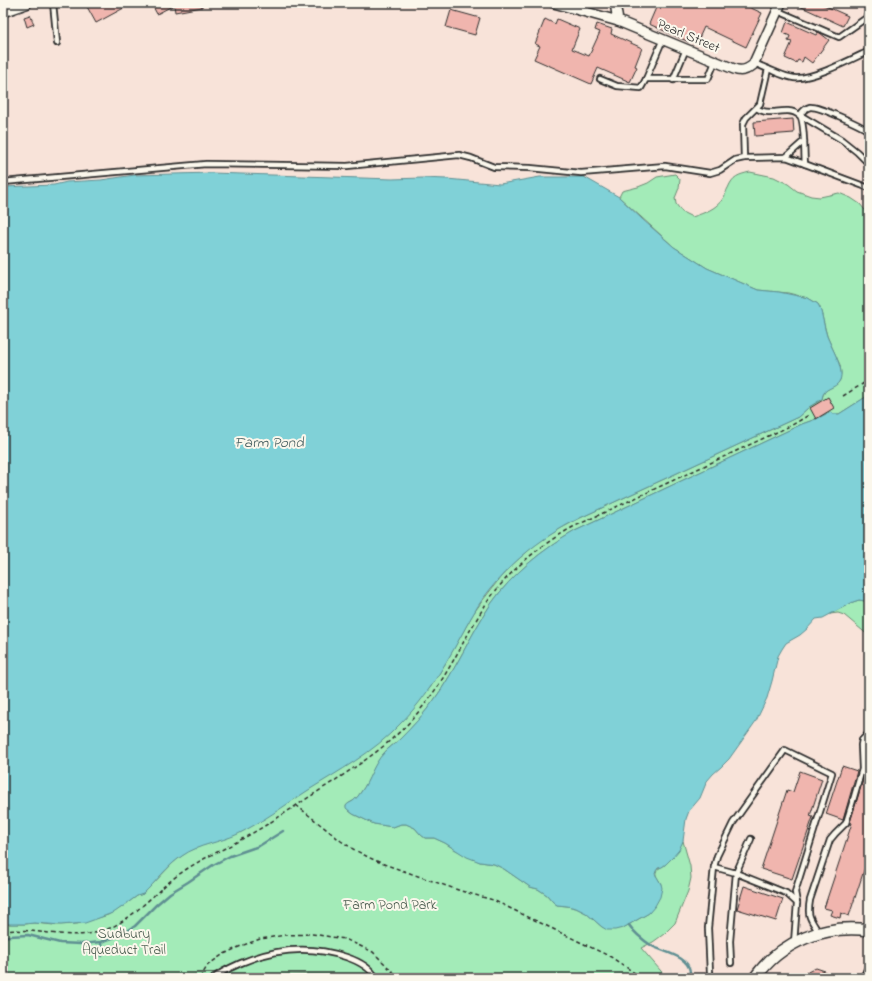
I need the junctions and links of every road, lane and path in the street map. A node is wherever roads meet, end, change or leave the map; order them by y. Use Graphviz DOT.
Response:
graph roads {
  1 [pos="26,3"];
  2 [pos="53,3"];
  3 [pos="554,3"];
  4 [pos="615,3"];
  5 [pos="780,7"];
  6 [pos="3,11"];
  7 [pos="869,16"];
  8 [pos="618,21"];
  9 [pos="663,39"];
  10 [pos="58,43"];
  11 [pos="686,49"];
  12 [pos="869,51"];
  13 [pos="715,62"];
  14 [pos="754,63"];
  15 [pos="768,69"];
  16 [pos="600,78"];
  17 [pos="646,79"];
  18 [pos="673,80"];
  19 [pos="756,108"];
  20 [pos="800,115"];
  21 [pos="869,131"];
  22 [pos="804,141"];
  23 [pos="786,157"];
  24 [pos="744,158"];
  25 [pos="804,164"];
  26 [pos="869,164"];
  27 [pos="3,182"];
  28 [pos="869,188"];
  29 [pos="869,380"];
  30 [pos="843,396"];
  31 [pos="809,415"];
  32 [pos="869,733"];
  33 [pos="296,805"];
  34 [pos="751,839"];
  35 [pos="714,867"];
  36 [pos="736,873"];
  37 [pos="797,903"];
  38 [pos="869,930"];
  39 [pos="3,931"];
  40 [pos="819,933"];
  41 [pos="794,943"];
  42 [pos="731,963"];
  43 [pos="869,965"];
  44 [pos="710,973"];
  45 [pos="757,977"];
  46 [pos="214,978"];
  47 [pos="376,978"];
  48 [pos="642,978"];
  49 [pos="863,978"];
  1 -- 6 [label="street"];
  2 -- 10 [label="lane"];
  3 -- 8 [label="street, Pearl Street"];
  4 -- 8 [label="street"];
  5 -- 7 [label="lane"];
  5 -- 14 [label="street"];
  8 -- 9 [label="street, Pearl Street"];
  9 -- 11 [label="street, Pearl Street"];
  9 -- 17 [label="lane"];
  11 -- 13 [label="street, Pearl Street"];
  11 -- 18 [label="lane"];
  12 -- 15 [label="lane"];
  13 -- 14 [label="street, Pearl Street"];
  13 -- 18 [label="lane"];
  14 -- 15 [label="lane"];
  15 -- 19 [label="lane"];
  16 -- 17 [label="lane"];
  17 -- 18 [label="lane"];
  19 -- 20 [label="lane"];
  19 -- 24 [label="lane"];
  20 -- 21 [label="lane"];
  20 -- 22 [label="lane"];
  20 -- 26 [label="lane"];
  22 -- 23 [label="lane"];
  22 -- 25 [label="lane"];
  23 -- 24 [label="lane"];
  23 -- 25 [label="lane"];
  24 -- 27 [label="lane"];
  25 -- 28 [label="lane"];
  29 -- 30 [label="path"];
  31 -- 33 [label="path"];
  32 -- 40 [label="lane"];
  33 -- 39 [label="path"];
  33 -- 48 [label="path"];
  34 -- 36 [label="lane"];
  35 -- 36 [label="lane"];
  35 -- 37 [label="lane"];
  35 -- 44 [label="lane"];
  36 -- 37 [label="lane"];
  36 -- 42 [label="lane"];
  37 -- 41 [label="lane"];
  38 -- 40 [label="street"];
  40 -- 41 [label="street"];
  41 -- 45 [label="street"];
  43 -- 49 [label="lane"];
  46 -- 47 [label="lane"];
}
